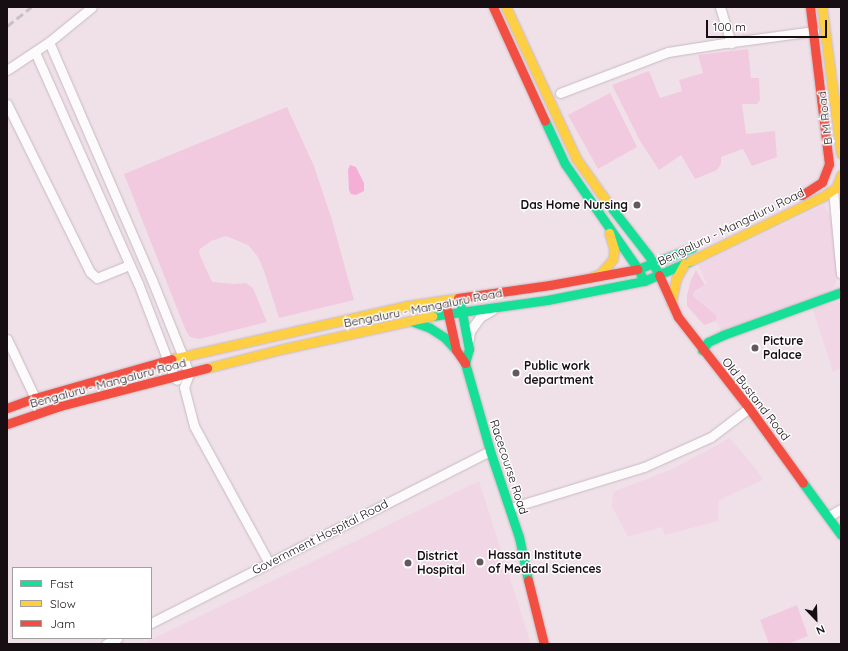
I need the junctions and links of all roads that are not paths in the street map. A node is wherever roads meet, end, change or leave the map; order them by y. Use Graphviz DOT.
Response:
graph roads {
  1 [pos="92,7"];
  2 [pos="492,7"];
  3 [pos="506,7"];
  4 [pos="720,7"];
  5 [pos="810,7"];
  6 [pos="822,7"];
  7 [pos="814,31"];
  8 [pos="48,42"];
  9 [pos="730,42"];
  10 [pos="35,52"];
  11 [pos="7,70"];
  12 [pos="560,93"];
  13 [pos="7,104"];
  14 [pos="839,119"];
  15 [pos="841,154"];
  16 [pos="827,174"];
  17 [pos="841,176"];
  18 [pos="833,190"];
  19 [pos="793,199"];
  20 [pos="603,220"];
  21 [pos="704,242"];
  22 [pos="653,263"];
  23 [pos="685,263"];
  24 [pos="130,265"];
  25 [pos="638,269"];
  26 [pos="841,274"];
  27 [pos="659,275"];
  28 [pos="589,278"];
  29 [pos="644,281"];
  30 [pos="838,293"];
  31 [pos="459,298"];
  32 [pos="445,300"];
  33 [pos="671,304"];
  34 [pos="498,306"];
  35 [pos="461,311"];
  36 [pos="448,313"];
  37 [pos="411,321"];
  38 [pos="286,332"];
  39 [pos="7,339"];
  40 [pos="177,343"];
  41 [pos="289,347"];
  42 [pos="469,348"];
  43 [pos="456,350"];
  44 [pos="702,350"];
  45 [pos="207,351"];
  46 [pos="183,357"];
  47 [pos="168,360"];
  48 [pos="465,363"];
  49 [pos="188,374"];
  50 [pos="174,377"];
  51 [pos="184,386"];
  52 [pos="35,398"];
  53 [pos="7,408"];
  54 [pos="749,408"];
  55 [pos="7,424"];
  56 [pos="490,452"];
  57 [pos="510,508"];
  58 [pos="841,509"];
  59 [pos="829,516"];
  60 [pos="841,535"];
  61 [pos="268,561"];
  62 [pos="152,622"];
  63 [pos="116,639"];
  64 [pos="106,644"];
  65 [pos="544,644"];
  1 -- 8 [label="street"];
  2 -- 20 [label="main road"];
  3 -- 22 [label="main road, Old Bustand Road"];
  4 -- 9 [label="street"];
  5 -- 7 [label="main road"];
  6 -- 14 [label="main road, B M Road"];
  7 -- 9 [label="street"];
  7 -- 16 [label="main road"];
  8 -- 10 [label="street"];
  8 -- 40 [label="street"];
  9 -- 12 [label="street"];
  10 -- 11 [label="street"];
  10 -- 24 [label="street"];
  13 -- 24 [label="street"];
  14 -- 15 [label="main road, B M Road"];
  16 -- 17 [label="main road"];
  16 -- 19 [label="main road, Bengaluru - Mangaluru Road"];
  17 -- 18 [label="main road"];
  18 -- 23 [label="main road, Bengaluru - Mangaluru Road"];
  18 -- 26 [label="street"];
  20 -- 25 [label="main road"];
  20 -- 28 [label="main road"];
  21 -- 22 [label="main road, Bengaluru - Mangaluru Road"];
  22 -- 25 [label="main road, Bengaluru - Mangaluru Road"];
  22 -- 27 [label="main road, Old Bustand Road"];
  23 -- 27 [label="main road, Bengaluru - Mangaluru Road"];
  23 -- 33 [label="main road"];
  24 -- 47 [label="street"];
  25 -- 28 [label="main road, Bengaluru - Mangaluru Road"];
  25 -- 29 [label="main road"];
  27 -- 29 [label="main road, Bengaluru - Mangaluru Road"];
  27 -- 33 [label="main road, Old Bustand Road"];
  28 -- 31 [label="main road, Bengaluru - Mangaluru Road"];
  29 -- 34 [label="main road, Bengaluru - Mangaluru Road"];
  30 -- 44 [label="main road"];
  31 -- 32 [label="main road, Bengaluru - Mangaluru Road"];
  31 -- 35 [label="main road"];
  32 -- 36 [label="main road"];
  32 -- 38 [label="main road, Bengaluru - Mangaluru Road"];
  33 -- 44 [label="main road, Old Bustand Road"];
  34 -- 35 [label="main road, Bengaluru - Mangaluru Road"];
  34 -- 42 [label="street"];
  35 -- 36 [label="main road, Bengaluru - Mangaluru Road"];
  35 -- 42 [label="main road"];
  36 -- 37 [label="main road, Bengaluru - Mangaluru Road"];
  36 -- 43 [label="main road"];
  37 -- 41 [label="main road, Bengaluru - Mangaluru Road"];
  37 -- 43 [label="main road"];
  38 -- 41 [label="main road"];
  38 -- 45 [label="main road, Bengaluru - Mangaluru Road"];
  39 -- 52 [label="street"];
  40 -- 45 [label="street"];
  40 -- 46 [label="street"];
  41 -- 49 [label="main road, Bengaluru - Mangaluru Road"];
  42 -- 48 [label="main road"];
  43 -- 48 [label="main road"];
  44 -- 54 [label="main road, Old Bustand Road"];
  45 -- 46 [label="main road, Bengaluru - Mangaluru Road"];
  46 -- 47 [label="main road, Bengaluru - Mangaluru Road"];
  46 -- 49 [label="street"];
  47 -- 50 [label="street"];
  47 -- 52 [label="main road, Bengaluru - Mangaluru Road"];
  48 -- 56 [label="main road, Racecourse Road"];
  49 -- 50 [label="main road, Bengaluru - Mangaluru Road"];
  49 -- 51 [label="street"];
  50 -- 51 [label="street"];
  50 -- 55 [label="main road, Bengaluru - Mangaluru Road"];
  51 -- 61 [label="street"];
  52 -- 53 [label="main road, Bengaluru - Mangaluru Road"];
  54 -- 57 [label="street"];
  54 -- 59 [label="main road, Old Bustand Road"];
  56 -- 57 [label="main road, Racecourse Road"];
  56 -- 62 [label="street, Government Hospital Road"];
  57 -- 65 [label="main road, Racecourse Road"];
  58 -- 59 [label="street"];
  59 -- 60 [label="main road, Old Bustand Road"];
  63 -- 64 [label="street"];
}
